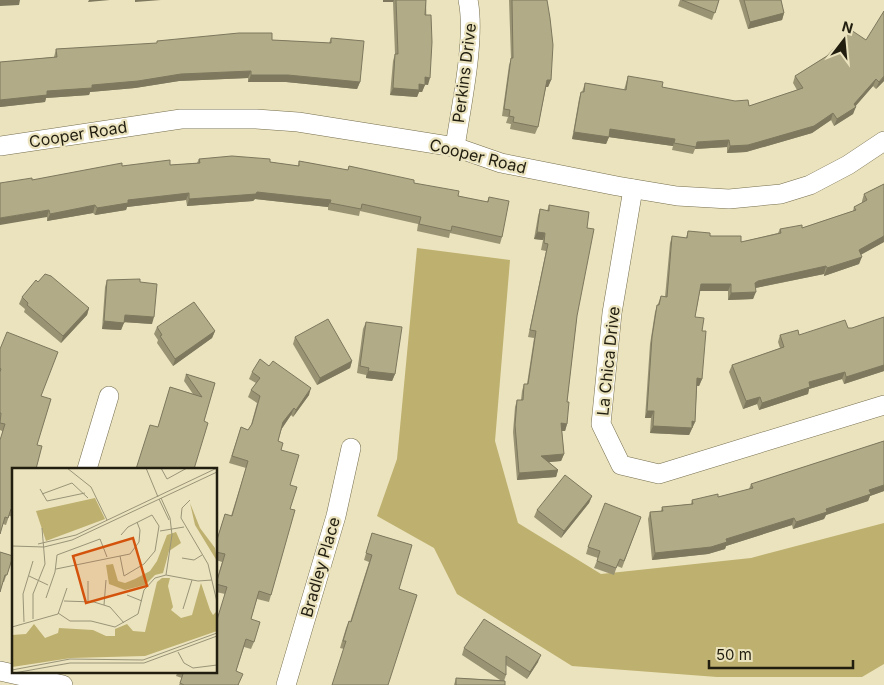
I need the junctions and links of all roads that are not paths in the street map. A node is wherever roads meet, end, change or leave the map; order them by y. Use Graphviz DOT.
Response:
graph roads {
  1 [pos="468,0"];
  2 [pos="884,141"];
  3 [pos="0,146"];
  4 [pos="455,146"];
  5 [pos="633,189"];
  6 [pos="109,396"];
  7 [pos="884,406"];
  8 [pos="351,448"];
  9 [pos="87,468"];
  10 [pos="12,672"];
  11 [pos="25,673"];
  12 [pos="63,685"];
  13 [pos="286,685"];
  1 -- 4 [label="street, Perkins Drive"];
  2 -- 5 [label="street, Cooper Road"];
  3 -- 4 [label="street, Cooper Road"];
  4 -- 5 [label="street, Cooper Road"];
  5 -- 7 [label="street, La Chica Drive"];
  6 -- 9 [label="street"];
  8 -- 13 [label="street, Bradley Place"];
  10 -- 11 [label="street"];
  11 -- 12 [label="street"];
}
